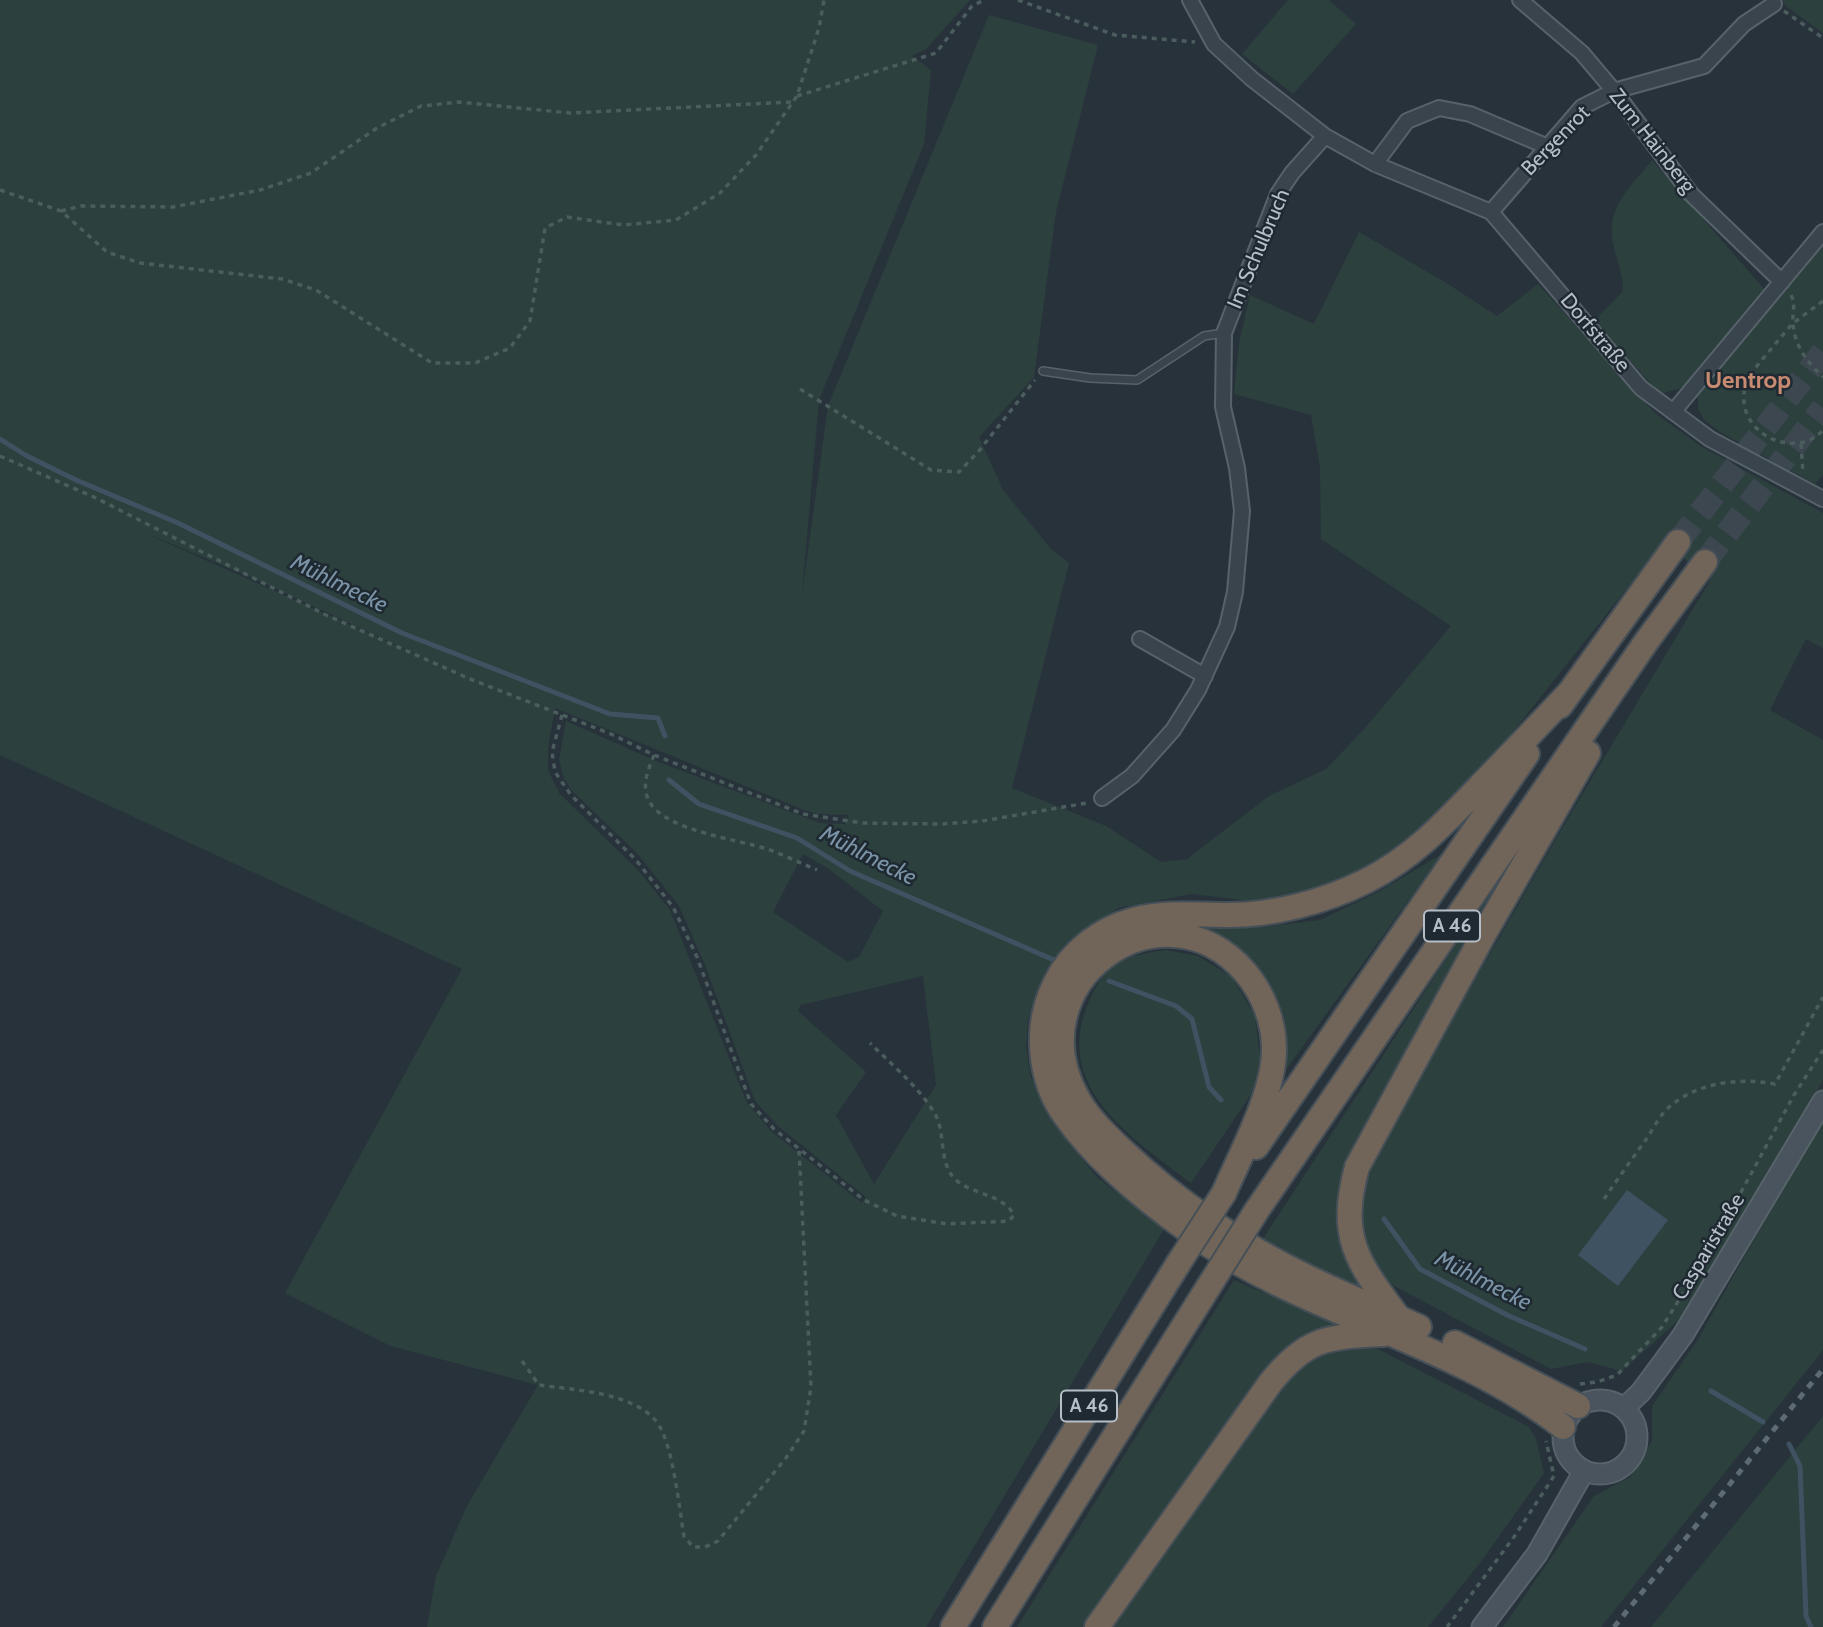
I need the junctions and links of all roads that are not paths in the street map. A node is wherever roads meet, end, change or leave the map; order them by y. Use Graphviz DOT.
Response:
graph roads {
  1 [pos="1190,0"];
  2 [pos="1520,0"];
  3 [pos="1774,4"];
  4 [pos="1614,91"];
  5 [pos="1325,136"];
  6 [pos="1548,147"];
  7 [pos="1375,164"];
  8 [pos="1491,212"];
  9 [pos="1823,232"];
  10 [pos="1782,282"];
  11 [pos="1224,333"];
  12 [pos="1043,370"];
  13 [pos="1673,412"];
  14 [pos="1823,499"];
  15 [pos="1678,542"];
  16 [pos="1705,562"];
  17 [pos="1140,639"];
  18 [pos="1646,642"];
  19 [pos="1205,676"];
  20 [pos="1569,693"];
  21 [pos="1102,798"];
  22 [pos="1823,1101"];
  23 [pos="1224,1193"];
  24 [pos="1396,1326"];
  25 [pos="1546,1401"];
  26 [pos="1578,1406"];
  27 [pos="1624,1408"];
  28 [pos="1563,1427"];
  29 [pos="1584,1471"];
  30 [pos="953,1627"];
  31 [pos="995,1627"];
  32 [pos="1097,1627"];
  33 [pos="1482,1627"];
  1 -- 5 [label="street, Dorfstraße"];
  2 -- 4 [label="street, Zum Hainberg"];
  3 -- 4 [label="street, Bergenrot"];
  4 -- 6 [label="street, Bergenrot"];
  4 -- 10 [label="street, Zum Hainberg"];
  5 -- 7 [label="street, Dorfstraße"];
  5 -- 11 [label="street, Im Schulbruch"];
  6 -- 7 [label="street"];
  6 -- 8 [label="street, Bergenrot"];
  7 -- 8 [label="street, Dorfstraße"];
  8 -- 13 [label="street, Dorfstraße"];
  9 -- 10 [label="street"];
  10 -- 13 [label="street"];
  11 -- 12 [label="lane, Im Schulbruch"];
  11 -- 19 [label="street, Im Schulbruch"];
  13 -- 14 [label="street, Dorfstraße"];
  15 -- 20 [label="highway, A 46"];
  16 -- 18 [label="highway, A 46"];
  17 -- 19 [label="street"];
  18 -- 24 [label="highway"];
  18 -- 31 [label="highway, A 46, bridge"];
  19 -- 21 [label="street, Im Schulbruch"];
  20 -- 23 [label="highway, A 46"];
  20 -- 24 [label="highway"];
  22 -- 27 [label="main road, Casparistraße"];
  23 -- 24 [label="highway"];
  23 -- 30 [label="highway, A 46, bridge"];
  24 -- 25 [label="highway"];
  24 -- 32 [label="highway"];
  25 -- 26 [label="highway"];
  25 -- 28 [label="highway"];
  26 -- 27 [label="main road"];
  26 -- 28 [label="main road"];
  27 -- 29 [label="main road"];
  28 -- 29 [label="main road"];
  29 -- 33 [label="main road"];
}
